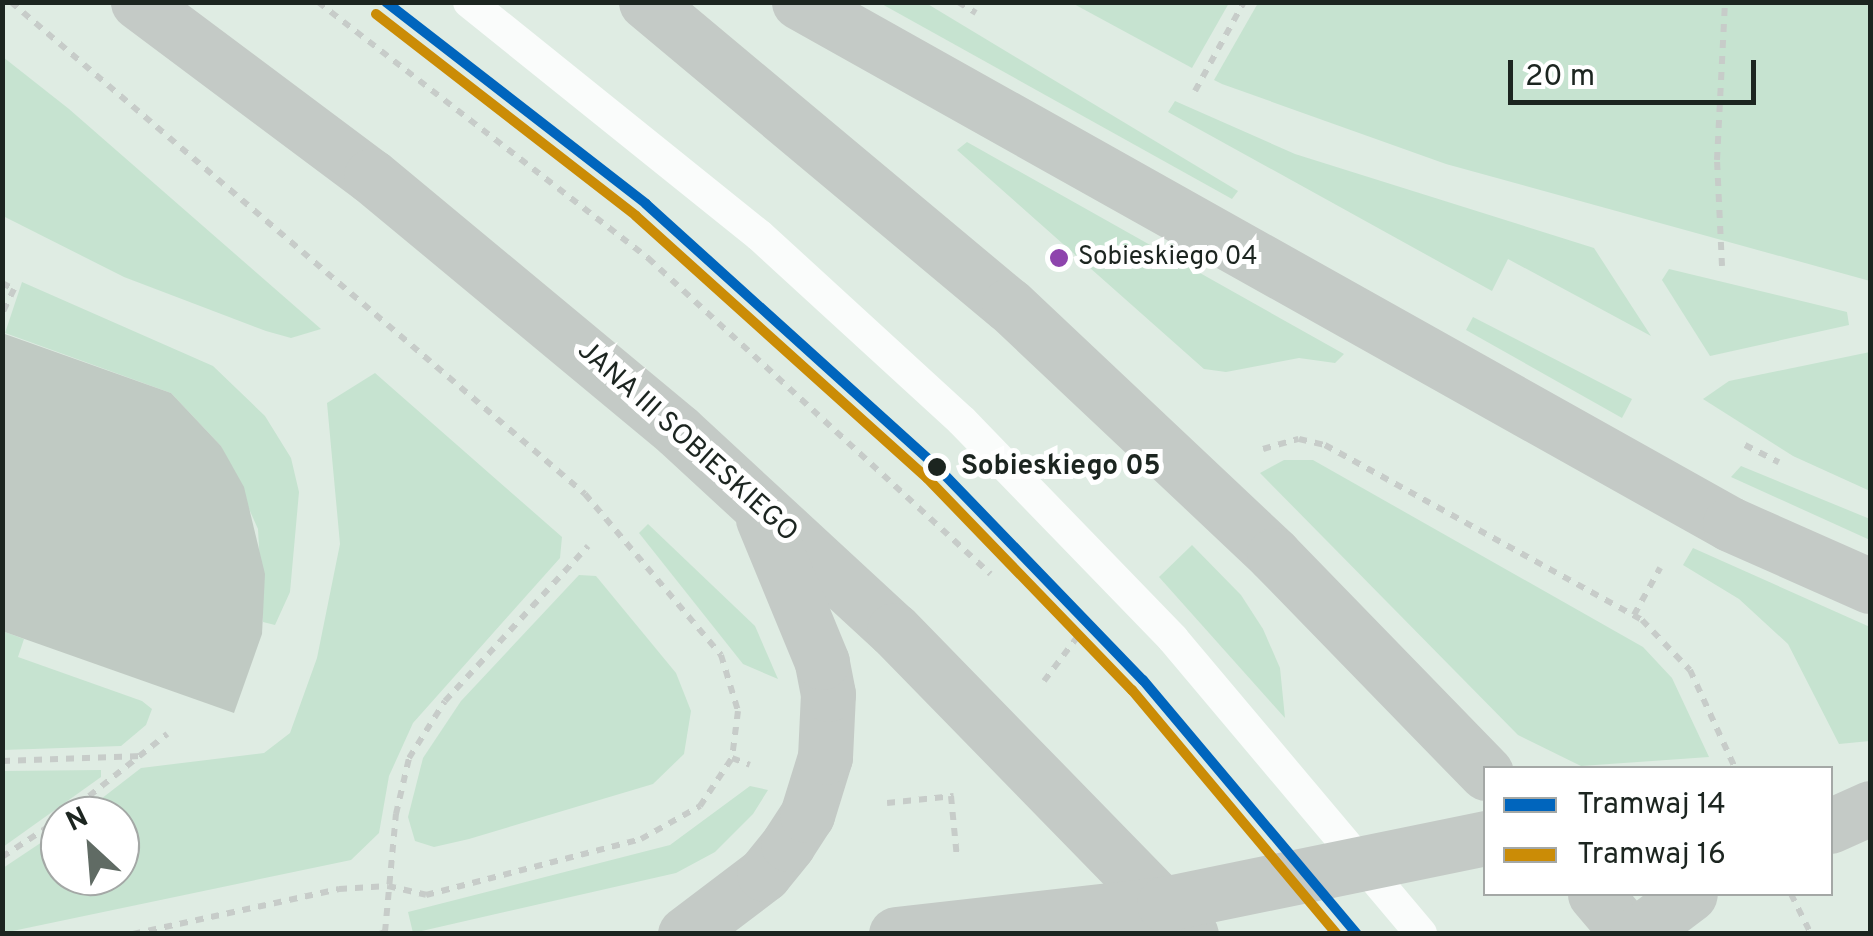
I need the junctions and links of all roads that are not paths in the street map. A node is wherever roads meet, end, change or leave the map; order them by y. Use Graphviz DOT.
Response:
graph roads {
  1 [pos="138,2"];
  2 [pos="469,2"];
  3 [pos="646,2"];
  4 [pos="799,2"];
  5 [pos="756,502"];
  6 [pos="1870,586"];
  7 [pos="1483,769"];
  8 [pos="1870,792"];
  9 [pos="1833,797"];
  10 [pos="1870,808"];
  11 [pos="1833,825"];
  12 [pos="1483,839"];
  13 [pos="1364,862"];
  14 [pos="1597,896"];
  15 [pos="1687,896"];
  16 [pos="1178,918"];
  17 [pos="685,934"];
  18 [pos="896,934"];
  19 [pos="1421,934"];
  20 [pos="1629,934"];
  21 [pos="1637,934"];
  1 -- 5 [label="main road, JANA III SOBIESKIEGO"];
  2 -- 13 [label="lane"];
  3 -- 7 [label="main road"];
  4 -- 6 [label="main road"];
  5 -- 16 [label="main road, JANA III SOBIESKIEGO"];
  5 -- 17 [label="main road"];
  8 -- 9 [label="main road"];
  10 -- 11 [label="main road"];
  12 -- 13 [label="main road"];
  13 -- 16 [label="main road"];
  13 -- 19 [label="lane"];
  14 -- 20 [label="main road"];
  15 -- 21 [label="main road"];
  16 -- 18 [label="main road"];
}
